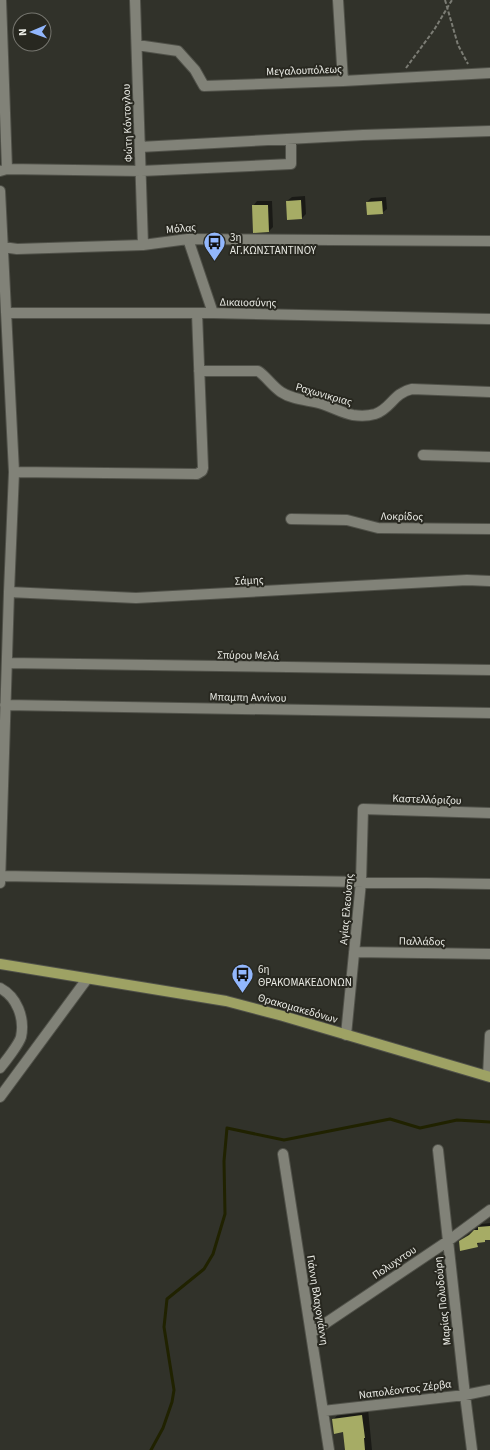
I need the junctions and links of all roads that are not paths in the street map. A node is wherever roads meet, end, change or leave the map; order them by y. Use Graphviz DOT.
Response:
graph roads {
  1 [pos="1,0"];
  2 [pos="135,0"];
  3 [pos="338,0"];
  4 [pos="136,45"];
  5 [pos="490,73"];
  6 [pos="343,81"];
  7 [pos="490,131"];
  8 [pos="291,139"];
  9 [pos="140,147"];
  10 [pos="4,170"];
  11 [pos="142,171"];
  12 [pos="0,191"];
  13 [pos="188,239"];
  14 [pos="490,241"];
  15 [pos="143,244"];
  16 [pos="3,247"];
  17 [pos="6,313"];
  18 [pos="197,313"];
  19 [pos="213,313"];
  20 [pos="490,319"];
  21 [pos="199,371"];
  22 [pos="490,392"];
  23 [pos="423,455"];
  24 [pos="490,457"];
  25 [pos="14,472"];
  26 [pos="291,519"];
  27 [pos="490,529"];
  28 [pos="490,581"];
  29 [pos="9,592"];
  30 [pos="6,663"];
  31 [pos="490,670"];
  32 [pos="5,704"];
  33 [pos="490,713"];
  34 [pos="2,781"];
  35 [pos="362,809"];
  36 [pos="490,813"];
  37 [pos="0,873"];
  38 [pos="361,882"];
  39 [pos="490,884"];
  40 [pos="354,952"];
  41 [pos="490,954"];
  42 [pos="0,964"];
  43 [pos="88,979"];
  44 [pos="0,988"];
  45 [pos="346,1035"];
  46 [pos="490,1035"];
  47 [pos="0,1068"];
  48 [pos="489,1077"];
  49 [pos="0,1097"];
  50 [pos="438,1150"];
  51 [pos="283,1154"];
  52 [pos="490,1210"];
  53 [pos="448,1241"];
  54 [pos="311,1332"];
  55 [pos="490,1390"];
  56 [pos="465,1395"];
  57 [pos="323,1411"];
  58 [pos="329,1450"];
  59 [pos="472,1450"];
  1 -- 10 [label="street"];
  2 -- 4 [label="street, Φώτη Κόντογλου"];
  3 -- 6 [label="street"];
  4 -- 6 [label="street, Μεγαλουπόλεως"];
  4 -- 9 [label="street, Φώτη Κόντογλου"];
  5 -- 6 [label="street, Μεγαλουπόλεως"];
  7 -- 8 [label="street"];
  8 -- 9 [label="street"];
  8 -- 11 [label="street"];
  9 -- 11 [label="street, Φώτη Κόντογλου"];
  10 -- 11 [label="street"];
  11 -- 15 [label="street, Φώτη Κόντογλου"];
  12 -- 16 [label="street"];
  13 -- 14 [label="street, Μόλας"];
  13 -- 15 [label="street, Μόλας"];
  13 -- 19 [label="street"];
  15 -- 16 [label="street, Μόλας"];
  16 -- 17 [label="street"];
  17 -- 18 [label="street, Δικαιοσύνης"];
  17 -- 25 [label="street"];
  18 -- 19 [label="street, Δικαιοσύνης"];
  18 -- 21 [label="street"];
  19 -- 20 [label="street, Δικαιοσύνης"];
  21 -- 22 [label="street, Ραχωνικριας"];
  21 -- 25 [label="street"];
  23 -- 24 [label="street"];
  25 -- 29 [label="street"];
  26 -- 27 [label="street, Λοκρίδος"];
  28 -- 29 [label="street, Σάμης"];
  29 -- 30 [label="street"];
  30 -- 31 [label="street, Σπύρου Μελά"];
  30 -- 32 [label="street"];
  32 -- 33 [label="street, Μπαμπη Αννίνου"];
  32 -- 34 [label="street"];
  34 -- 37 [label="street"];
  35 -- 36 [label="street, Καστελλόριζου"];
  35 -- 38 [label="street, Αγίας Ελεούσης"];
  37 -- 38 [label="street"];
  38 -- 39 [label="street"];
  38 -- 40 [label="street, Αγίας Ελεούσης"];
  40 -- 41 [label="street, Παλλάδος"];
  40 -- 45 [label="street, Αγίας Ελεούσης"];
  42 -- 43 [label="main road, Θρακομακεδόνων"];
  43 -- 45 [label="main road, Θρακομακεδόνων"];
  43 -- 49 [label="street"];
  44 -- 47 [label="street"];
  45 -- 48 [label="main road, Θρακομακεδόνων"];
  46 -- 48 [label="street"];
  50 -- 53 [label="street, Μαρίας Πολυδούρη"];
  51 -- 54 [label="street, Γιάννη Βλαχογιάννη"];
  52 -- 53 [label="street, Πολυχντου"];
  53 -- 54 [label="street, Πολυχντου"];
  53 -- 56 [label="street, Μαρίας Πολυδούρη"];
  54 -- 57 [label="street, Γιάννη Βλαχογιάννη"];
  55 -- 56 [label="street, Ναπολέοντος Ζέρβα"];
  56 -- 57 [label="street, Ναπολέοντος Ζέρβα"];
  56 -- 59 [label="street, Μαρίας Πολυδούρη"];
  57 -- 58 [label="street, Γιάννη Βλαχογιάννη"];
}
